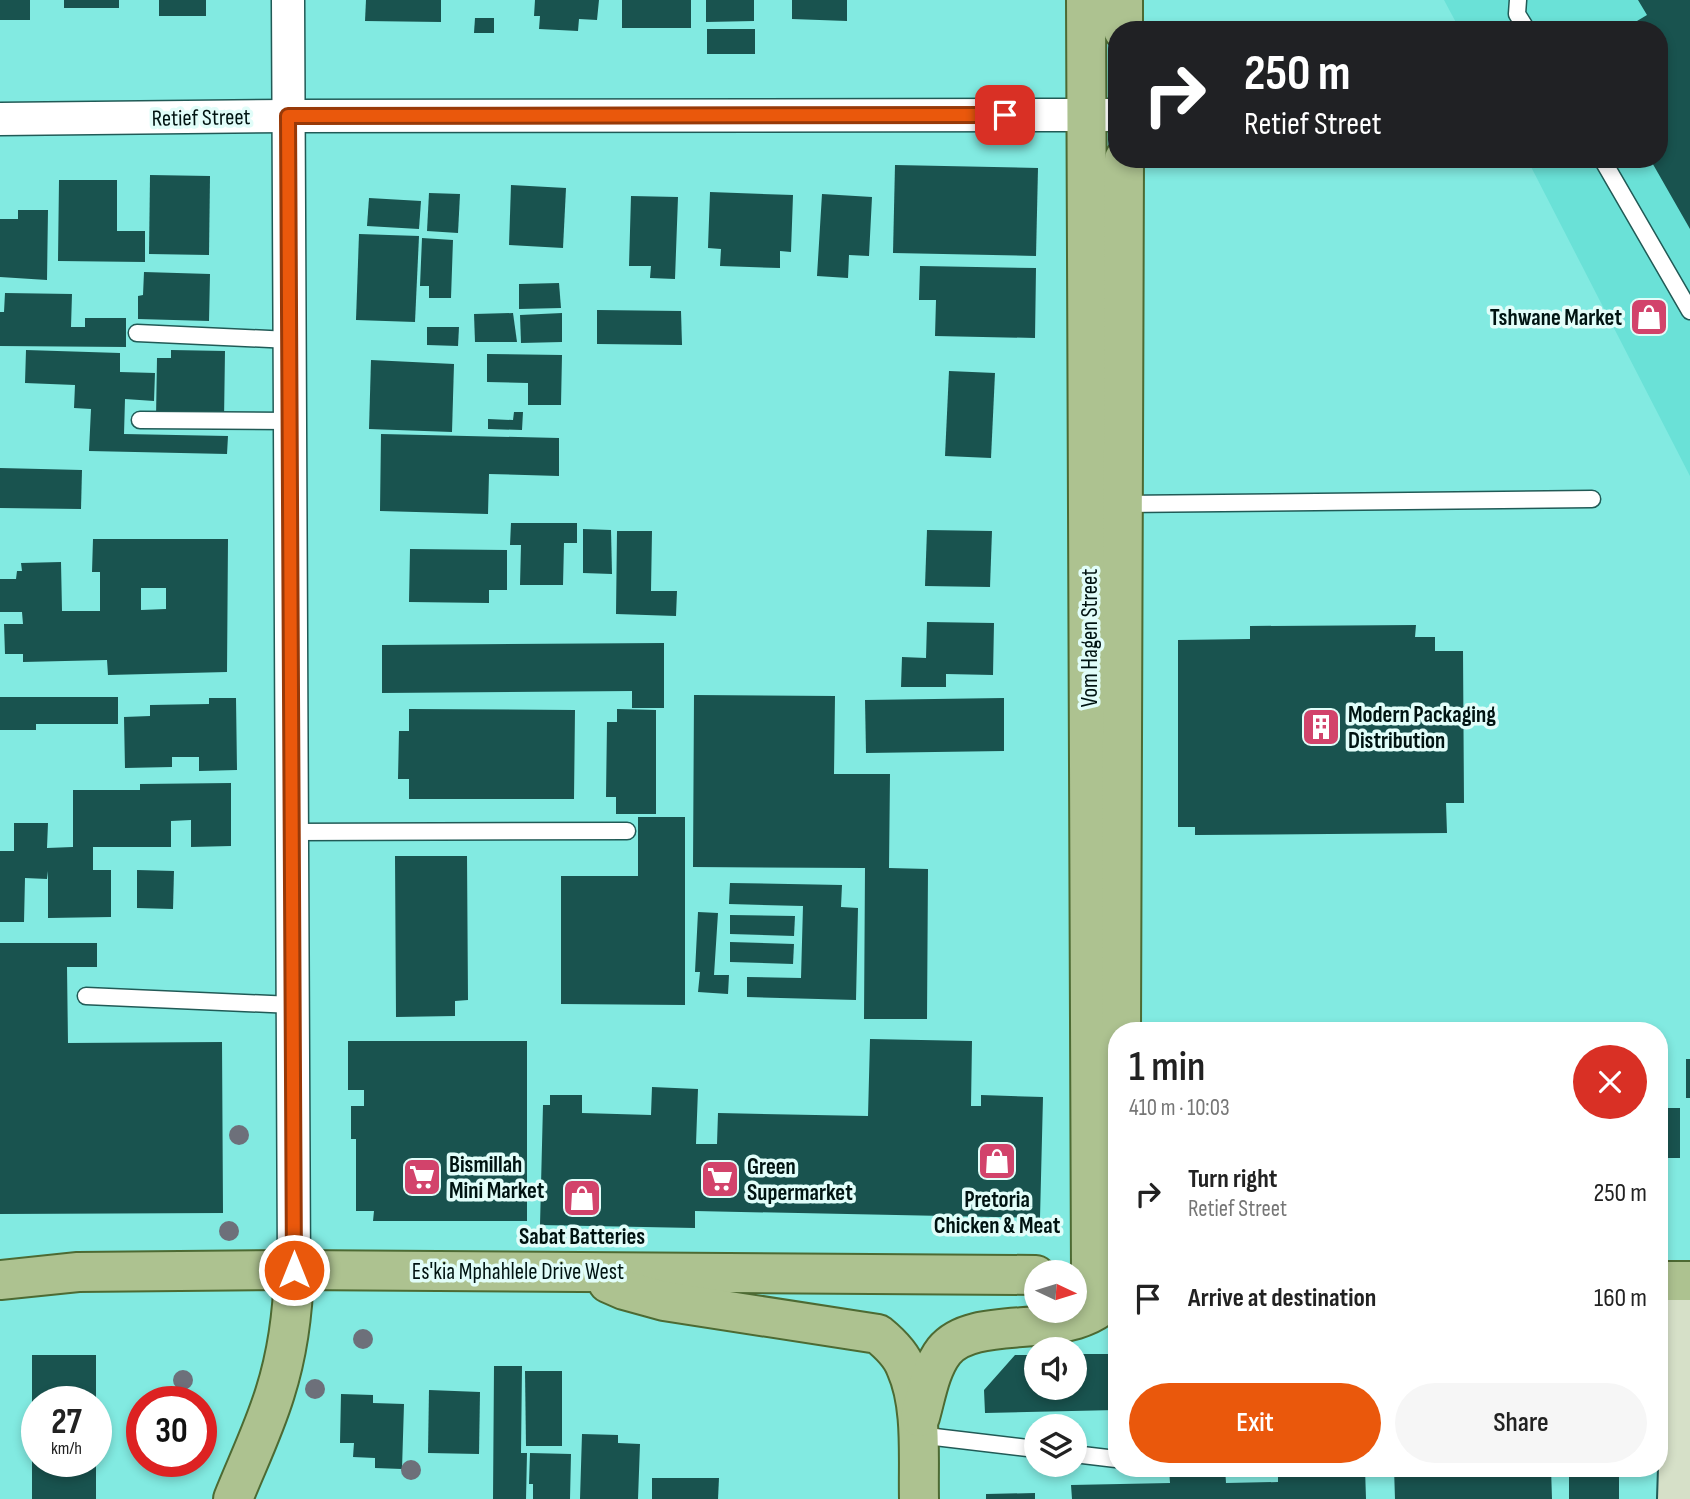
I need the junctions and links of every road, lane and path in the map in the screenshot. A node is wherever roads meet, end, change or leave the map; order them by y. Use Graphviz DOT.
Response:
graph roads {
  1 [pos="288,0"];
  2 [pos="1086,0"];
  3 [pos="1123,0"];
  4 [pos="1518,0"];
  5 [pos="1123,21"];
  6 [pos="1521,21"];
  7 [pos="1102,115"];
  8 [pos="288,116"];
  9 [pos="0,119"];
  10 [pos="1124,168"];
  11 [pos="1607,168"];
  12 [pos="1690,311"];
  13 [pos="137,333"];
  14 [pos="290,340"];
  15 [pos="140,420"];
  16 [pos="290,421"];
  17 [pos="1592,499"];
  18 [pos="1123,504"];
  19 [pos="627,831"];
  20 [pos="292,832"];
  21 [pos="86,996"];
  22 [pos="293,1005"];
  23 [pos="1121,1022"];
  24 [pos="294,1270"];
  25 [pos="589,1272"];
  26 [pos="1024,1275"];
  27 [pos="1100,1279"];
  28 [pos="0,1280"];
  29 [pos="1677,1281"];
  30 [pos="918,1429"];
  31 [pos="1024,1447"];
  32 [pos="1087,1456"];
  33 [pos="1108,1458"];
  34 [pos="233,1499"];
  35 [pos="919,1499"];
  36 [pos="1677,1499"];
  1 -- 8 [label="street"];
  2 -- 7 [label="main road, Vom Hagen Street"];
  3 -- 5 [label="main road"];
  4 -- 6 [label="lane"];
  7 -- 8 [label="street, Retief Street"];
  7 -- 27 [label="main road, Vom Hagen Street"];
  8 -- 9 [label="street, Retief Street"];
  8 -- 14 [label="street"];
  10 -- 18 [label="main road, Vom Hagen Street"];
  11 -- 12 [label="lane"];
  13 -- 14 [label="lane"];
  14 -- 16 [label="street"];
  15 -- 16 [label="lane"];
  16 -- 20 [label="street"];
  17 -- 18 [label="lane"];
  18 -- 23 [label="main road, Vom Hagen Street"];
  19 -- 20 [label="lane"];
  20 -- 22 [label="street"];
  21 -- 22 [label="lane"];
  22 -- 24 [label="street"];
  24 -- 25 [label="main road, Es'kia Mphahlele Drive West"];
  24 -- 28 [label="main road, Es'kia Mphahlele Drive West"];
  24 -- 34 [label="main road"];
  25 -- 26 [label="main road, Es'kia Mphahlele Drive West"];
  25 -- 30 [label="main road"];
  27 -- 30 [label="main road"];
  29 -- 36 [label="main road"];
  30 -- 31 [label="lane"];
  30 -- 35 [label="main road"];
  32 -- 33 [label="lane"];
}
